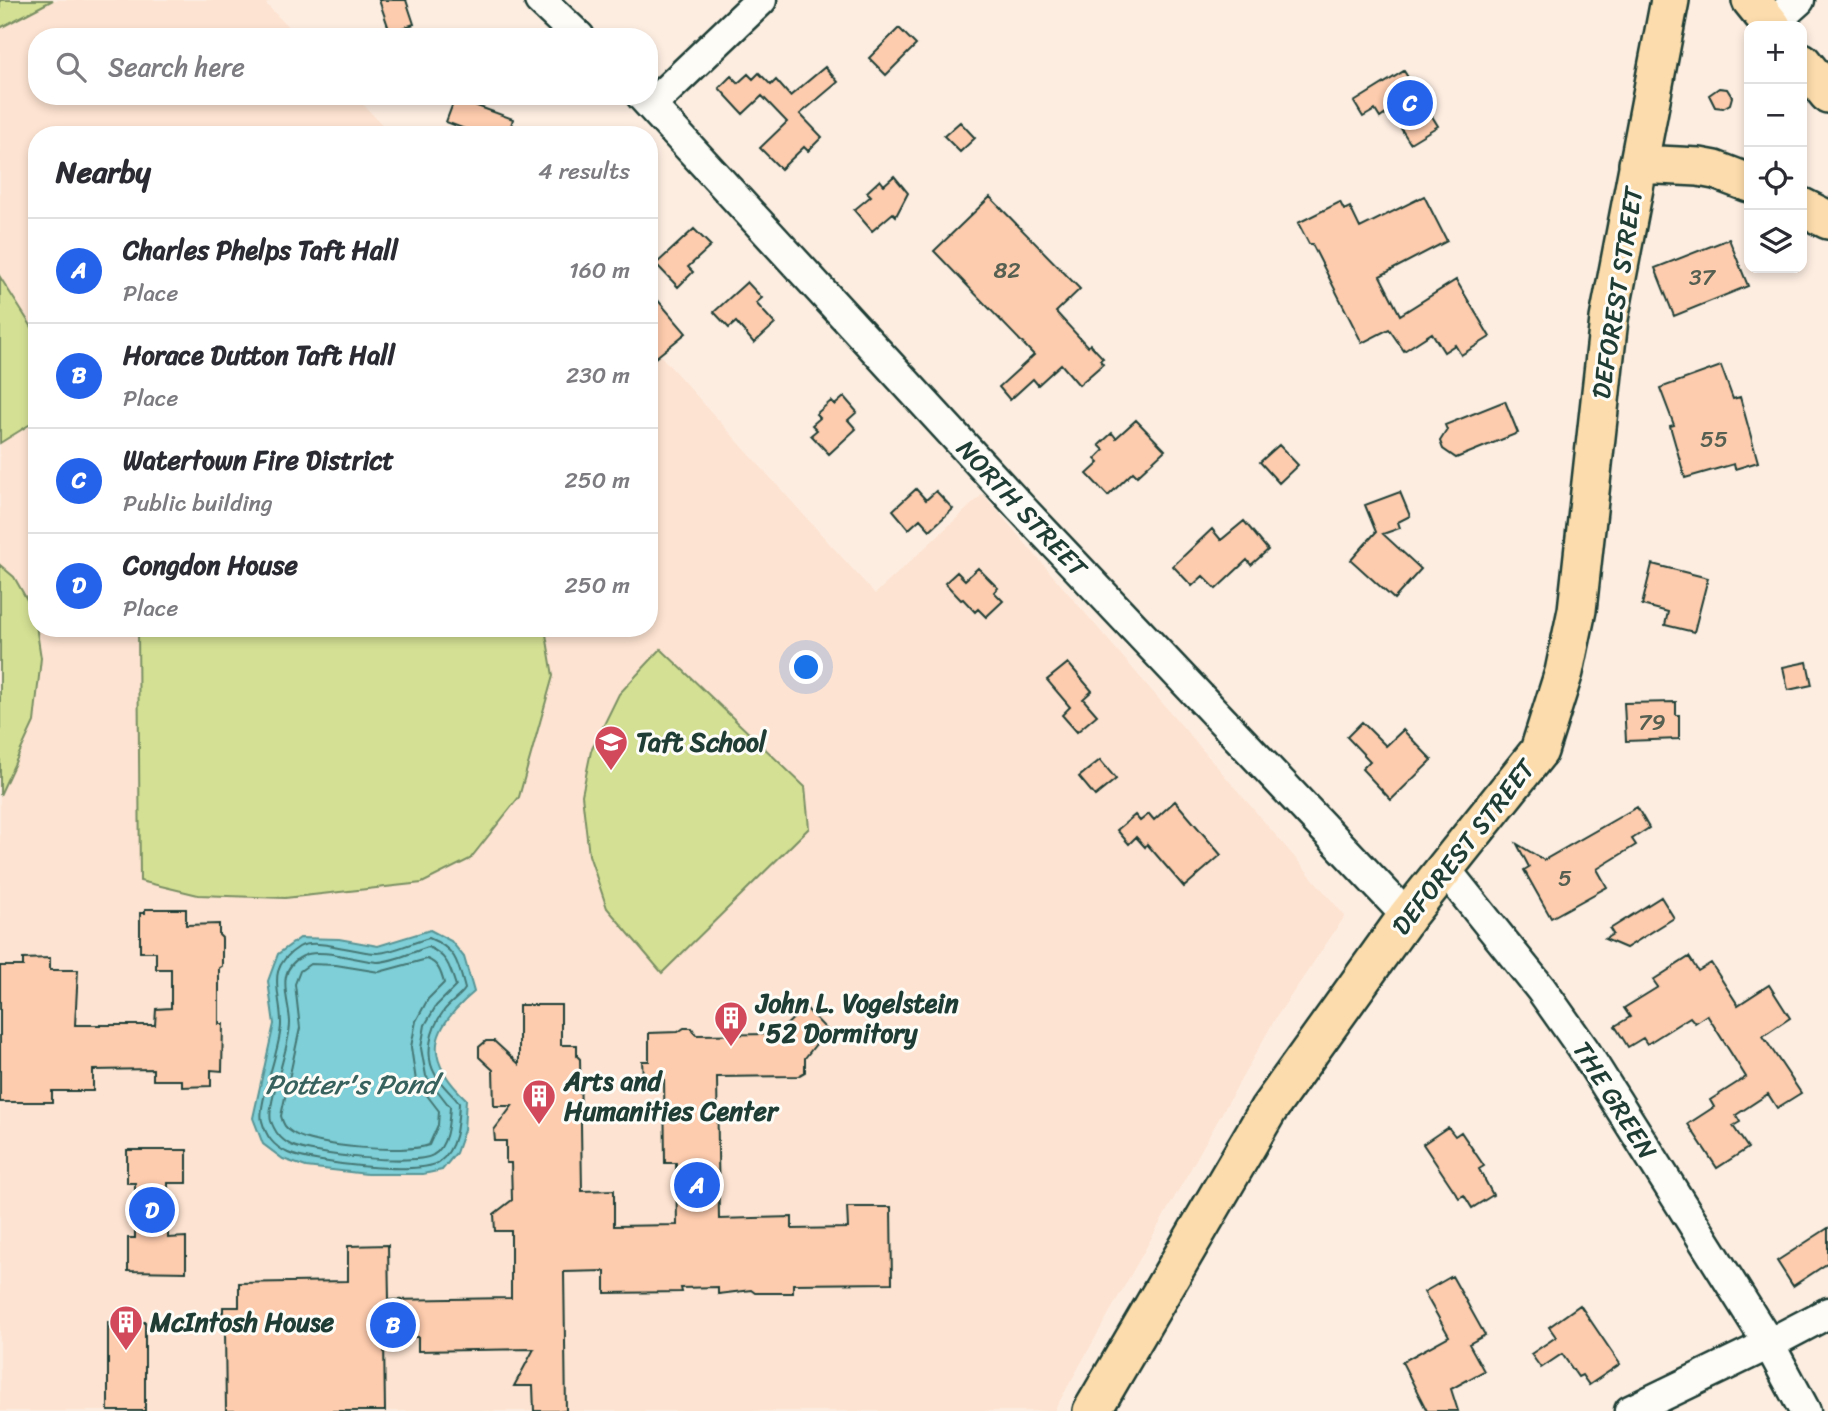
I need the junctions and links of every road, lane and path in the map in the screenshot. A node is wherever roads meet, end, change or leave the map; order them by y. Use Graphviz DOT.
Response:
graph roads {
  1 [pos="540,0"];
  2 [pos="761,0"];
  3 [pos="1670,0"];
  4 [pos="1799,0"];
  5 [pos="1765,17"];
  6 [pos="570,28"];
  7 [pos="1807,68"];
  8 [pos="658,90"];
  9 [pos="1828,94"];
  10 [pos="650,105"];
  11 [pos="1637,164"];
  12 [pos="1744,181"];
  13 [pos="1807,210"];
  14 [pos="1828,220"];
  15 [pos="1444,869"];
  16 [pos="1407,916"];
  17 [pos="1828,1313"];
  18 [pos="1769,1345"];
  19 [pos="1092,1411"];
  20 [pos="1630,1411"];
  21 [pos="1805,1411"];
  1 -- 6 [label="street"];
  2 -- 8 [label="street"];
  3 -- 11 [label="main road, DEFOREST STREET"];
  4 -- 5 [label="street"];
  7 -- 9 [label="main road"];
  10 -- 16 [label="street, NORTH STREET"];
  11 -- 12 [label="main road"];
  11 -- 15 [label="main road, DEFOREST STREET"];
  13 -- 14 [label="main road"];
  15 -- 16 [label="main road, DEFOREST STREET"];
  15 -- 18 [label="street, THE GREEN"];
  16 -- 19 [label="main road, DEFOREST STREET"];
  17 -- 18 [label="street"];
  18 -- 20 [label="street"];
  18 -- 21 [label="street, THE GREEN"];
}
